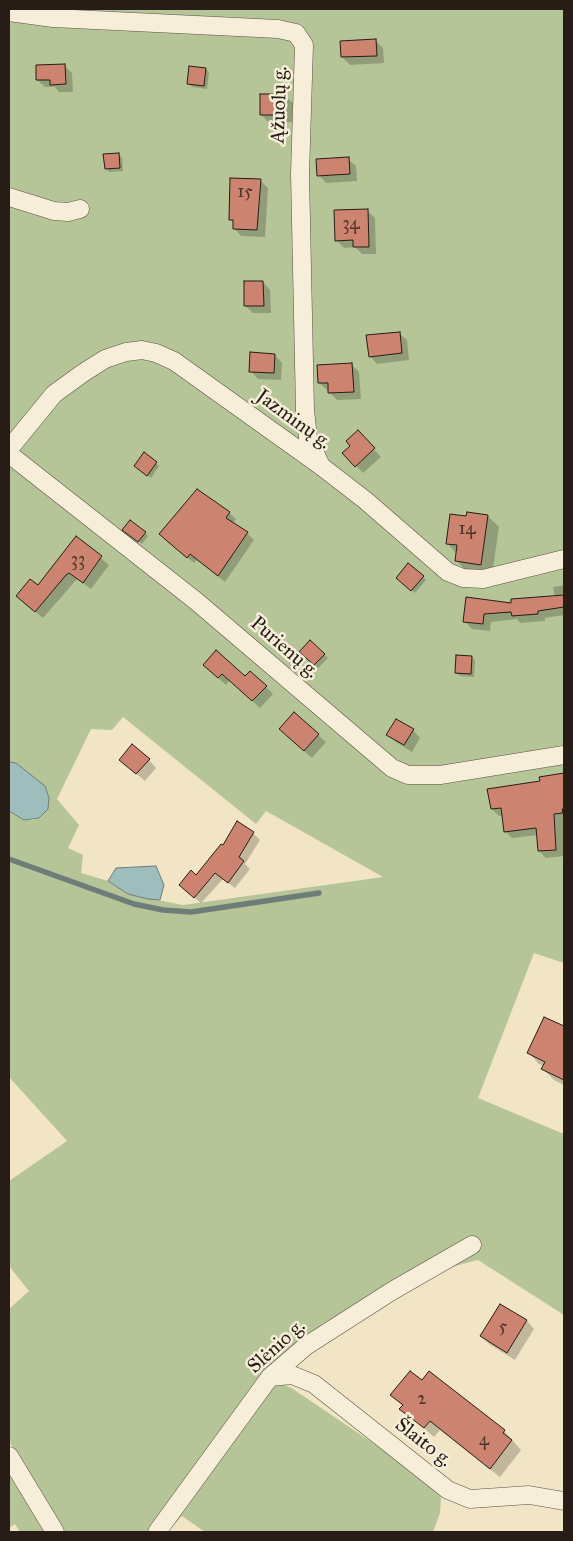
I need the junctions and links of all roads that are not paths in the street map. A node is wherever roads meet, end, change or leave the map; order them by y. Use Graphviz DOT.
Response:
graph roads {
  1 [pos="9,12"];
  2 [pos="9,197"];
  3 [pos="80,209"];
  4 [pos="9,449"];
  5 [pos="9,454"];
  6 [pos="321,466"];
  7 [pos="564,559"];
  8 [pos="564,755"];
  9 [pos="472,1244"];
  10 [pos="270,1377"];
  11 [pos="9,1456"];
  12 [pos="564,1501"];
  13 [pos="55,1532"];
  14 [pos="157,1532"];
  1 -- 6 [label="street, Ąžuolų g."];
  2 -- 3 [label="street"];
  4 -- 6 [label="street, Jazminų g."];
  5 -- 8 [label="street, Purienų g."];
  6 -- 7 [label="street, Jazminų g."];
  9 -- 10 [label="street, Slėnio g."];
  10 -- 12 [label="street, Šlaito g."];
  10 -- 14 [label="street, Slėnio g."];
  11 -- 13 [label="street"];
}
